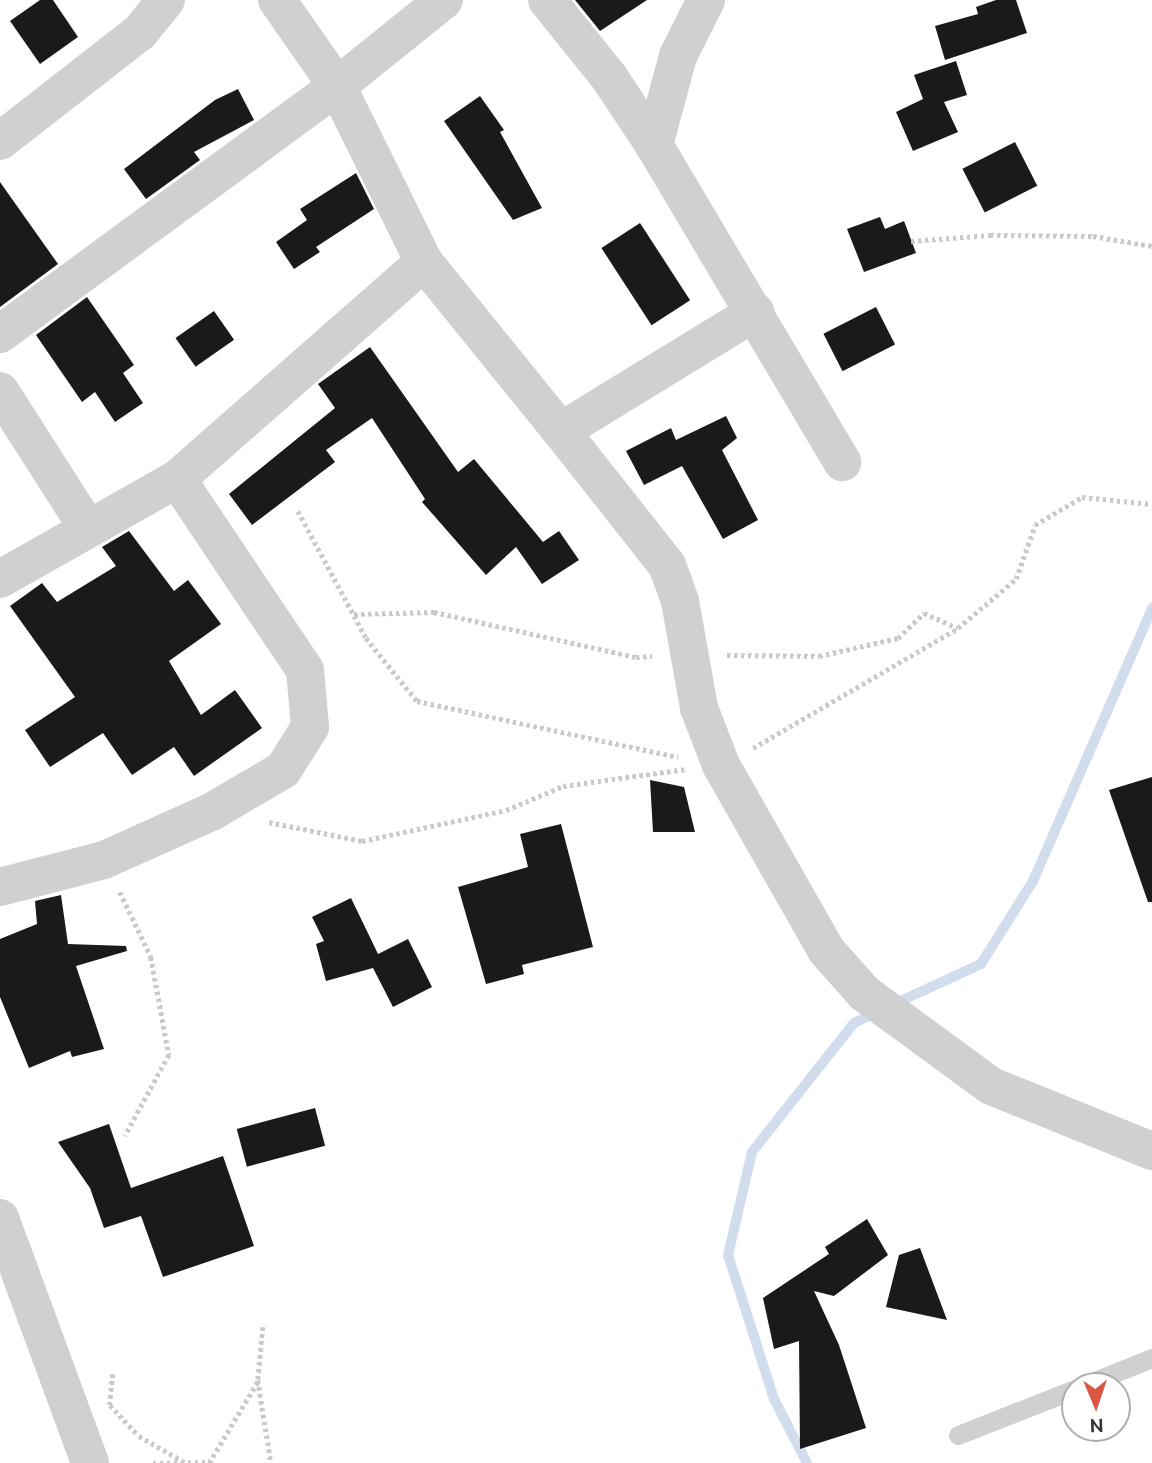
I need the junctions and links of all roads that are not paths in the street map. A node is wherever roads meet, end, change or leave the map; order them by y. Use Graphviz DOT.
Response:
graph roads {
  1 [pos="166,0"];
  2 [pos="277,0"];
  3 [pos="444,0"];
  4 [pos="547,0"];
  5 [pos="706,0"];
  6 [pos="337,86"];
  7 [pos="0,141"];
  8 [pos="654,145"];
  9 [pos="424,262"];
  10 [pos="755,312"];
  11 [pos="0,334"];
  12 [pos="0,391"];
  13 [pos="561,431"];
  14 [pos="842,463"];
  15 [pos="177,479"];
  16 [pos="87,527"];
  17 [pos="0,579"];
  18 [pos="0,887"];
  19 [pos="1152,1151"];
  20 [pos="0,1218"];
  21 [pos="1152,1359"];
  22 [pos="1118,1372"];
  23 [pos="1061,1395"];
  24 [pos="958,1435"];
  25 [pos="90,1463"];
  1 -- 7 [label="street"];
  2 -- 6 [label="street"];
  3 -- 6 [label="street"];
  4 -- 8 [label="street"];
  5 -- 8 [label="street"];
  6 -- 9 [label="street"];
  6 -- 11 [label="street"];
  8 -- 10 [label="street"];
  9 -- 13 [label="street"];
  9 -- 15 [label="street"];
  10 -- 13 [label="street"];
  10 -- 14 [label="street"];
  12 -- 16 [label="street"];
  13 -- 19 [label="street"];
  15 -- 16 [label="street"];
  15 -- 18 [label="street"];
  16 -- 17 [label="street"];
  20 -- 25 [label="street"];
  21 -- 22 [label="lane"];
  23 -- 24 [label="lane"];
}
